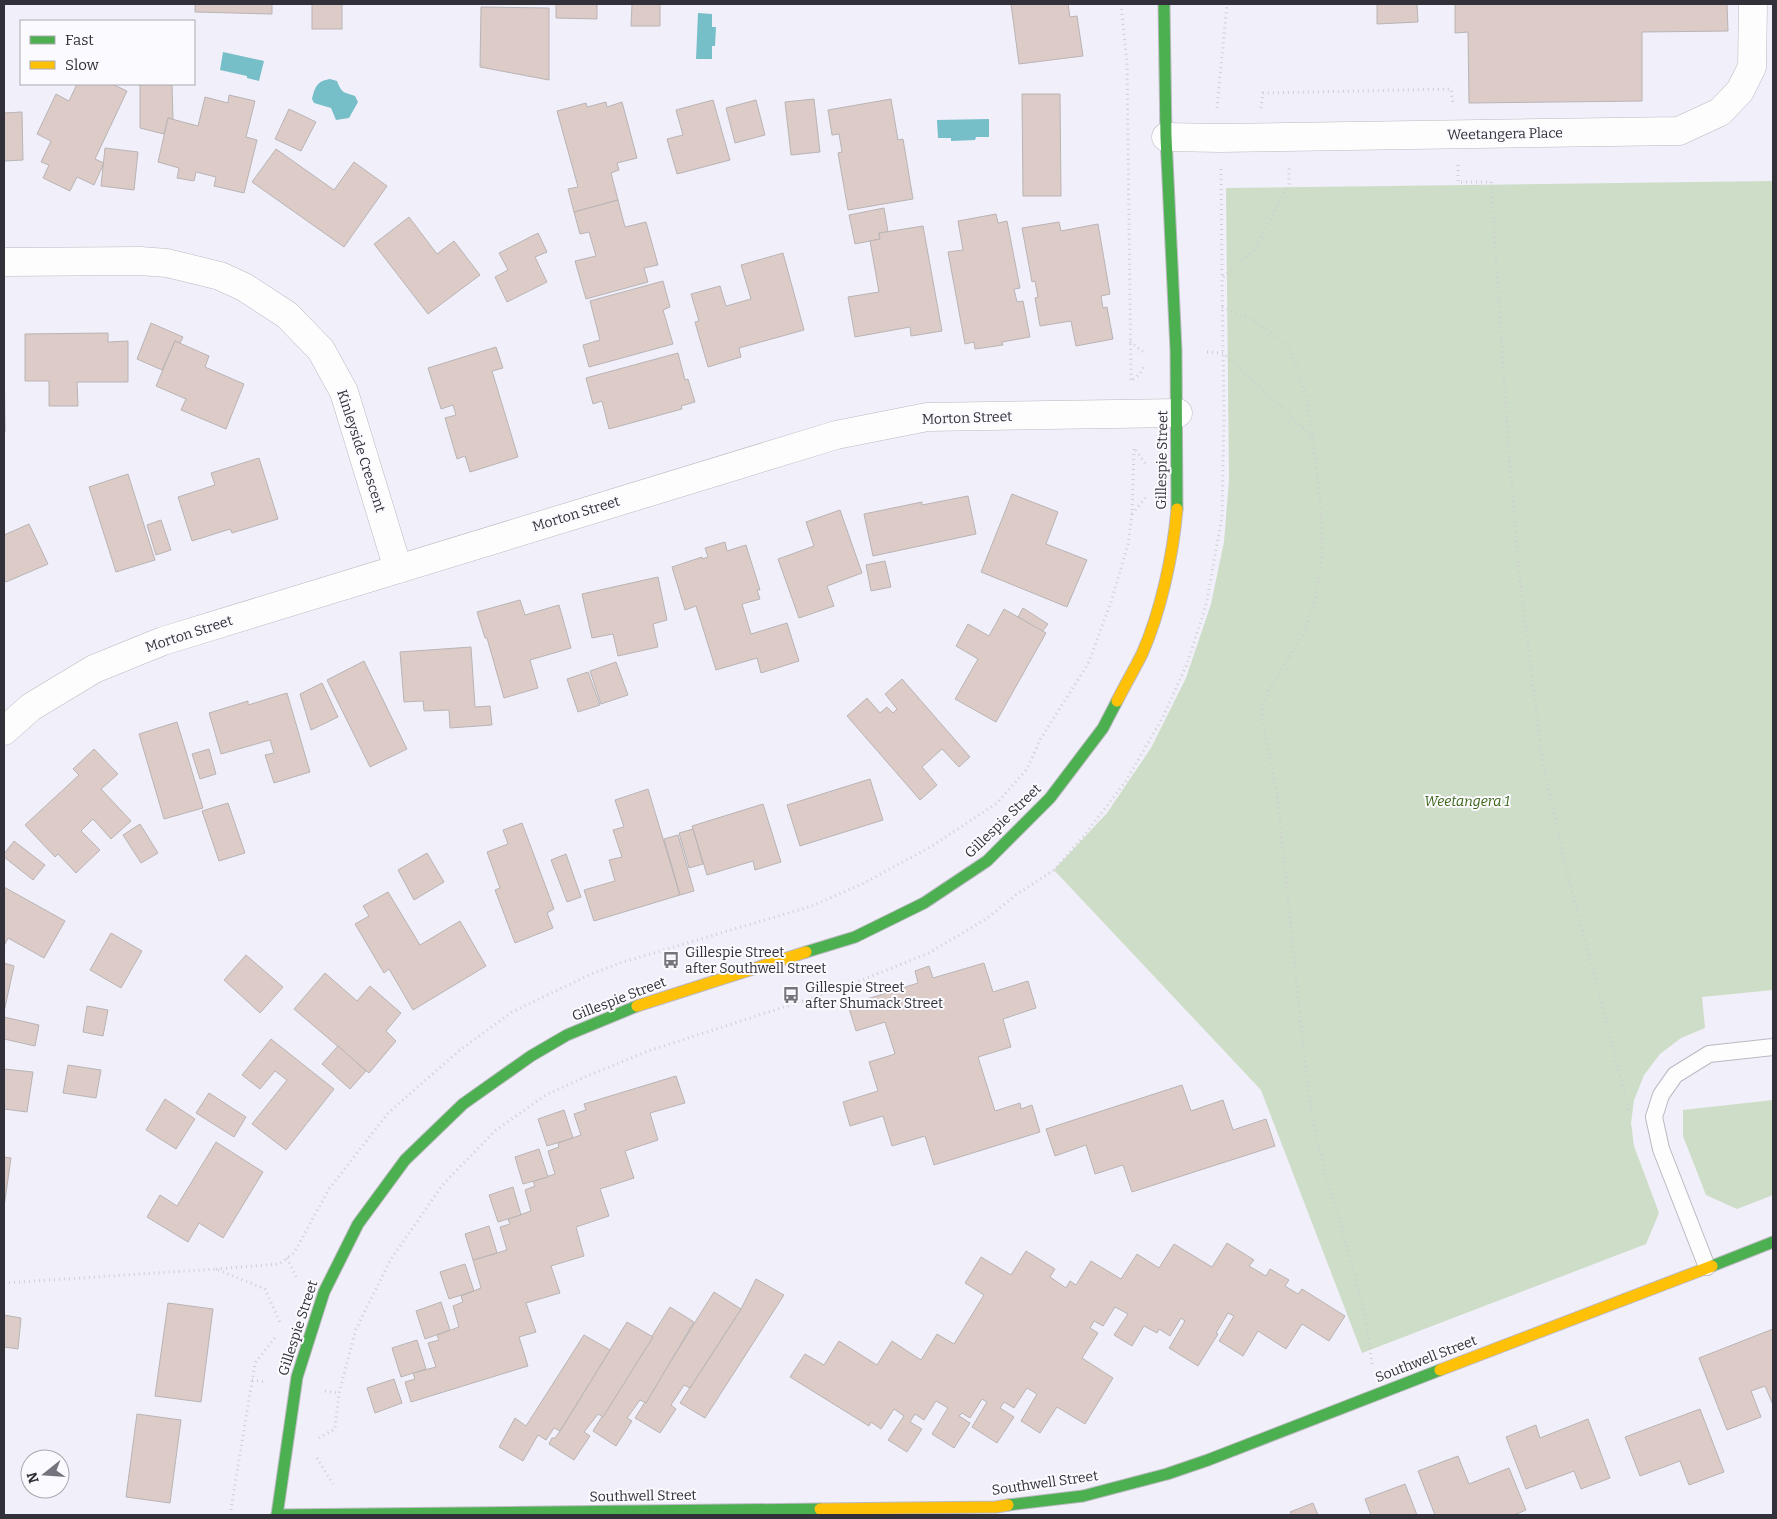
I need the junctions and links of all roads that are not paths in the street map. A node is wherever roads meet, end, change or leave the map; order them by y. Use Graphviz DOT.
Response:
graph roads {
  1 [pos="1164,4"];
  2 [pos="1753,4"];
  3 [pos="1166,137"];
  4 [pos="4,262"];
  5 [pos="1178,413"];
  6 [pos="398,568"];
  7 [pos="4,731"];
  8 [pos="1773,1047"];
  9 [pos="1773,1242"];
  10 [pos="1707,1267"];
  11 [pos="772,1513"];
  12 [pos="277,1515"];
  1 -- 3 [label="street, Gillespie Street"];
  2 -- 3 [label="street, Weetangera Place"];
  3 -- 5 [label="street, Gillespie Street"];
  4 -- 6 [label="street, Kinleyside Crescent"];
  5 -- 6 [label="street, Morton Street"];
  5 -- 12 [label="street, Gillespie Street"];
  6 -- 7 [label="street, Morton Street"];
  8 -- 10 [label="lane"];
  9 -- 10 [label="street, Southwell Street"];
  10 -- 11 [label="street, Southwell Street"];
  11 -- 12 [label="street, Southwell Street"];
}
